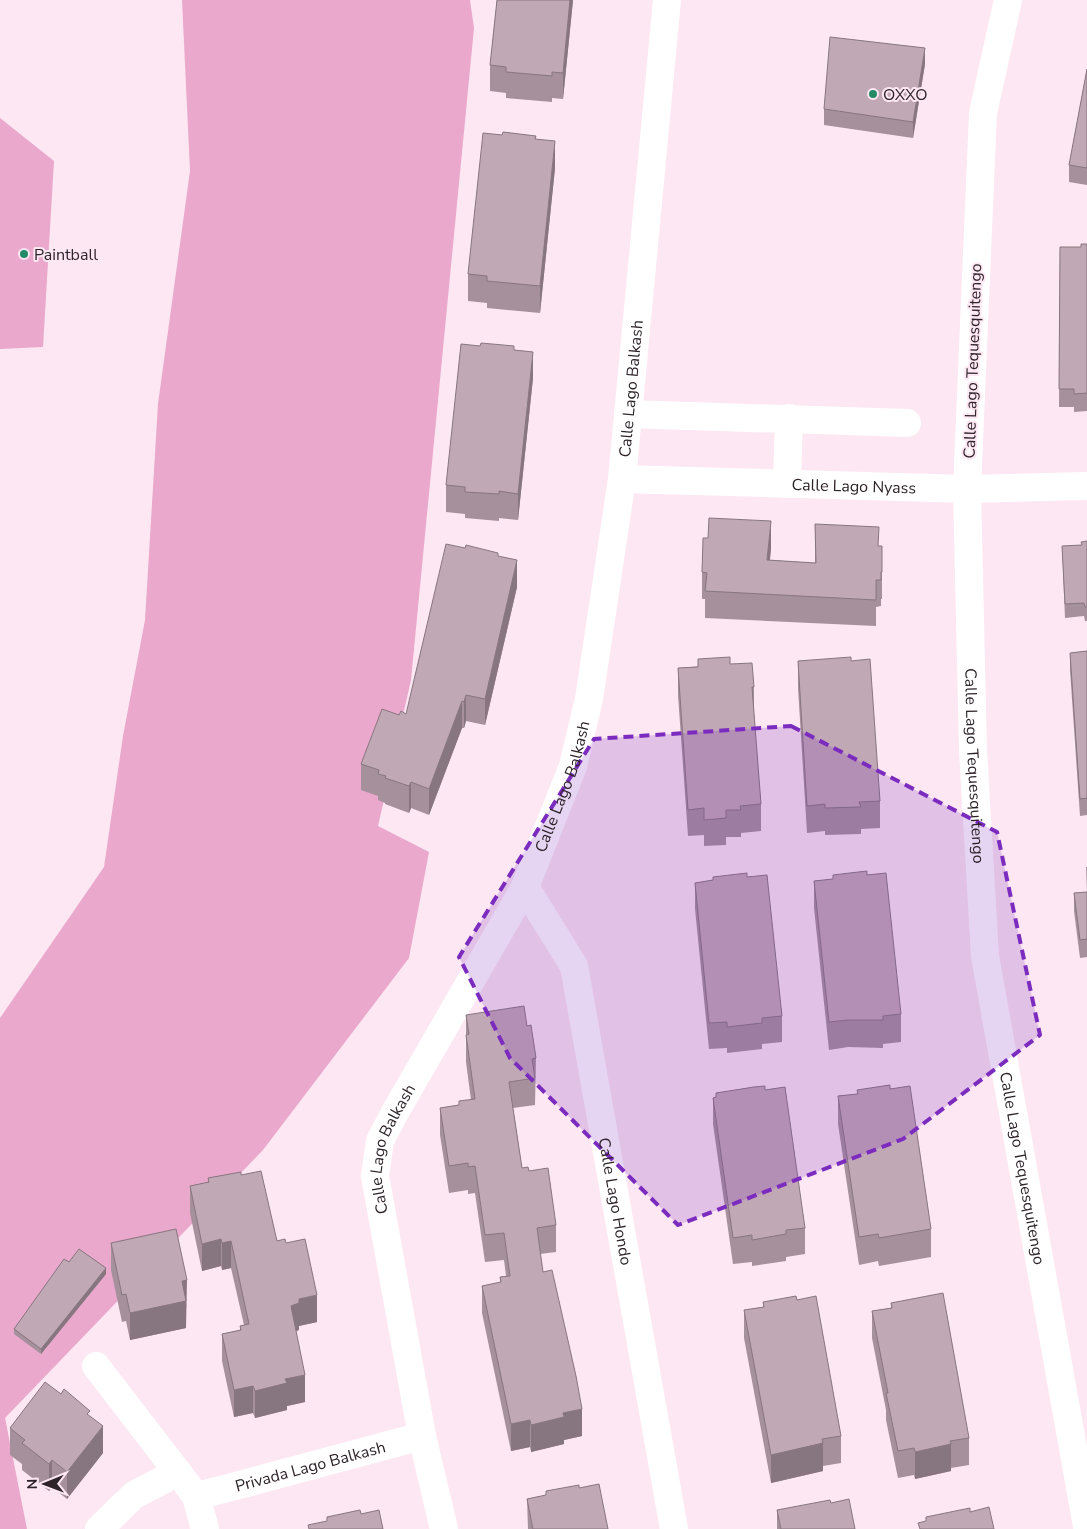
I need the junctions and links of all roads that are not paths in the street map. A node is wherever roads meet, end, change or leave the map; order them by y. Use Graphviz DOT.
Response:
graph roads {
  1 [pos="667,0"];
  2 [pos="1008,0"];
  3 [pos="628,414"];
  4 [pos="789,418"];
  5 [pos="908,423"];
  6 [pos="622,479"];
  7 [pos="787,484"];
  8 [pos="1087,486"];
  9 [pos="967,488"];
  10 [pos="525,887"];
  11 [pos="96,1366"];
  12 [pos="422,1436"];
  13 [pos="178,1472"];
  14 [pos="196,1496"];
  15 [pos="1087,1526"];
  16 [pos="98,1529"];
  17 [pos="205,1529"];
  18 [pos="444,1529"];
  19 [pos="674,1529"];
  1 -- 3 [label="street, Calle Lago Balkash"];
  2 -- 9 [label="street, Calle Lago Tequesquitengo"];
  3 -- 4 [label="street"];
  3 -- 6 [label="street, Calle Lago Balkash"];
  4 -- 5 [label="street"];
  4 -- 7 [label="street"];
  6 -- 7 [label="street, Calle Lago Nyass"];
  6 -- 10 [label="street, Calle Lago Balkash"];
  7 -- 9 [label="street, Calle Lago Nyass"];
  8 -- 9 [label="street, Calle Lago Nyass"];
  9 -- 15 [label="street, Calle Lago Tequesquitengo"];
  10 -- 12 [label="street, Calle Lago Balkash"];
  10 -- 19 [label="street, Calle Lago Hondo"];
  11 -- 13 [label="street"];
  12 -- 14 [label="street, Privada Lago Balkash"];
  12 -- 18 [label="street, Calle Lago Balkash"];
  13 -- 14 [label="street"];
  13 -- 16 [label="street"];
  14 -- 17 [label="street"];
}
